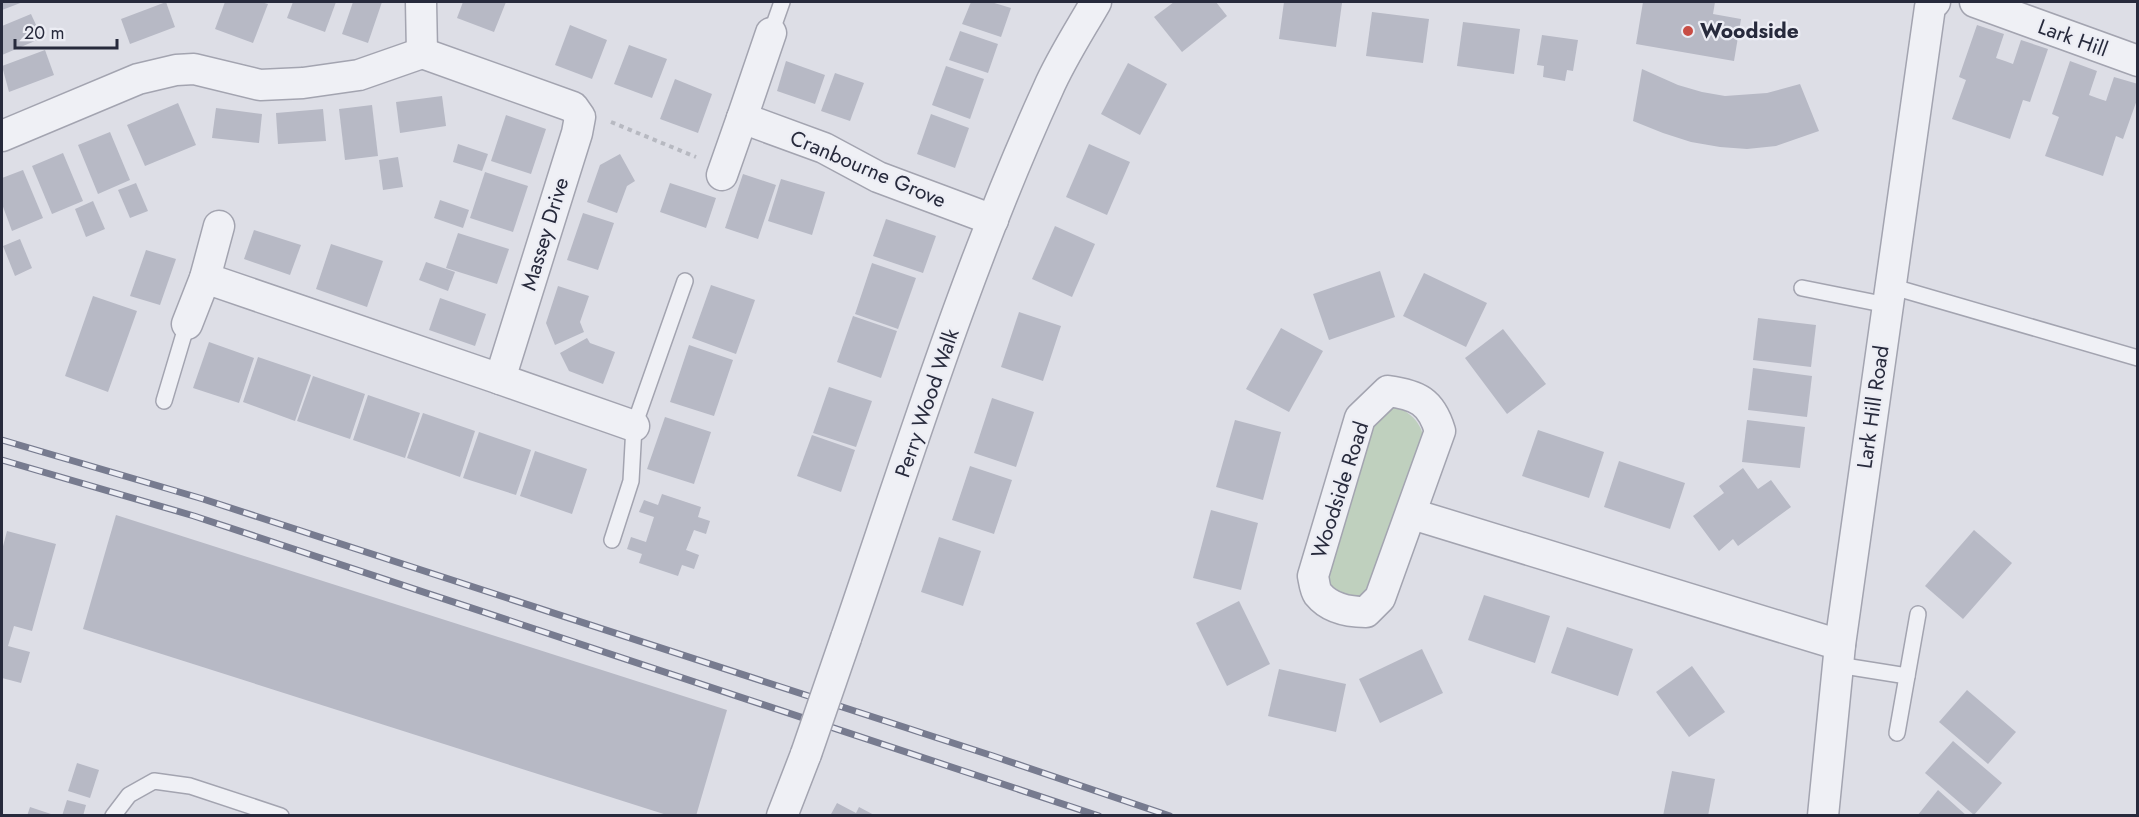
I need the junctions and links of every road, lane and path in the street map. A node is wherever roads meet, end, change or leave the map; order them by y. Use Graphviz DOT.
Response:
graph roads {
  1 [pos="421,2"];
  2 [pos="782,2"];
  3 [pos="1096,2"];
  4 [pos="1935,2"];
  5 [pos="1975,2"];
  6 [pos="771,33"];
  7 [pos="422,53"];
  8 [pos="2138,61"];
  9 [pos="573,106"];
  10 [pos="742,118"];
  11 [pos="2,136"];
  12 [pos="723,172"];
  13 [pos="993,220"];
  14 [pos="219,226"];
  15 [pos="205,278"];
  16 [pos="685,281"];
  17 [pos="1802,288"];
  18 [pos="1888,295"];
  19 [pos="187,324"];
  20 [pos="2138,358"];
  21 [pos="500,379"];
  22 [pos="164,401"];
  23 [pos="634,426"];
  24 [pos="1412,514"];
  25 [pos="612,540"];
  26 [pos="1918,614"];
  27 [pos="1839,655"];
  28 [pos="1907,676"];
  29 [pos="1897,733"];
  30 [pos="113,816"];
  31 [pos="281,816"];
  32 [pos="782,816"];
  33 [pos="1823,816"];
  1 -- 7 [label="street"];
  2 -- 6 [label="lane"];
  3 -- 13 [label="street, Perry Wood Walk"];
  4 -- 18 [label="street, Lark Hill Road"];
  5 -- 8 [label="street, Lark Hill"];
  6 -- 10 [label="street"];
  7 -- 9 [label="street"];
  7 -- 11 [label="street"];
  9 -- 12 [label="path"];
  9 -- 21 [label="street, Massey Drive"];
  10 -- 12 [label="street"];
  10 -- 13 [label="street, Cranbourne Grove"];
  13 -- 32 [label="street, Perry Wood Walk, bridge"];
  14 -- 15 [label="street"];
  15 -- 19 [label="street"];
  15 -- 21 [label="street"];
  16 -- 23 [label="lane"];
  17 -- 18 [label="lane"];
  18 -- 20 [label="lane"];
  18 -- 27 [label="street, Lark Hill Road"];
  19 -- 22 [label="lane"];
  21 -- 23 [label="street"];
  23 -- 25 [label="lane"];
  24 -- 24 [label="street, Woodside Road"];
  24 -- 27 [label="street"];
  26 -- 28 [label="lane"];
  27 -- 28 [label="lane"];
  27 -- 33 [label="street, Lark Hill Road"];
  28 -- 29 [label="lane"];
  30 -- 31 [label="lane"];
}
